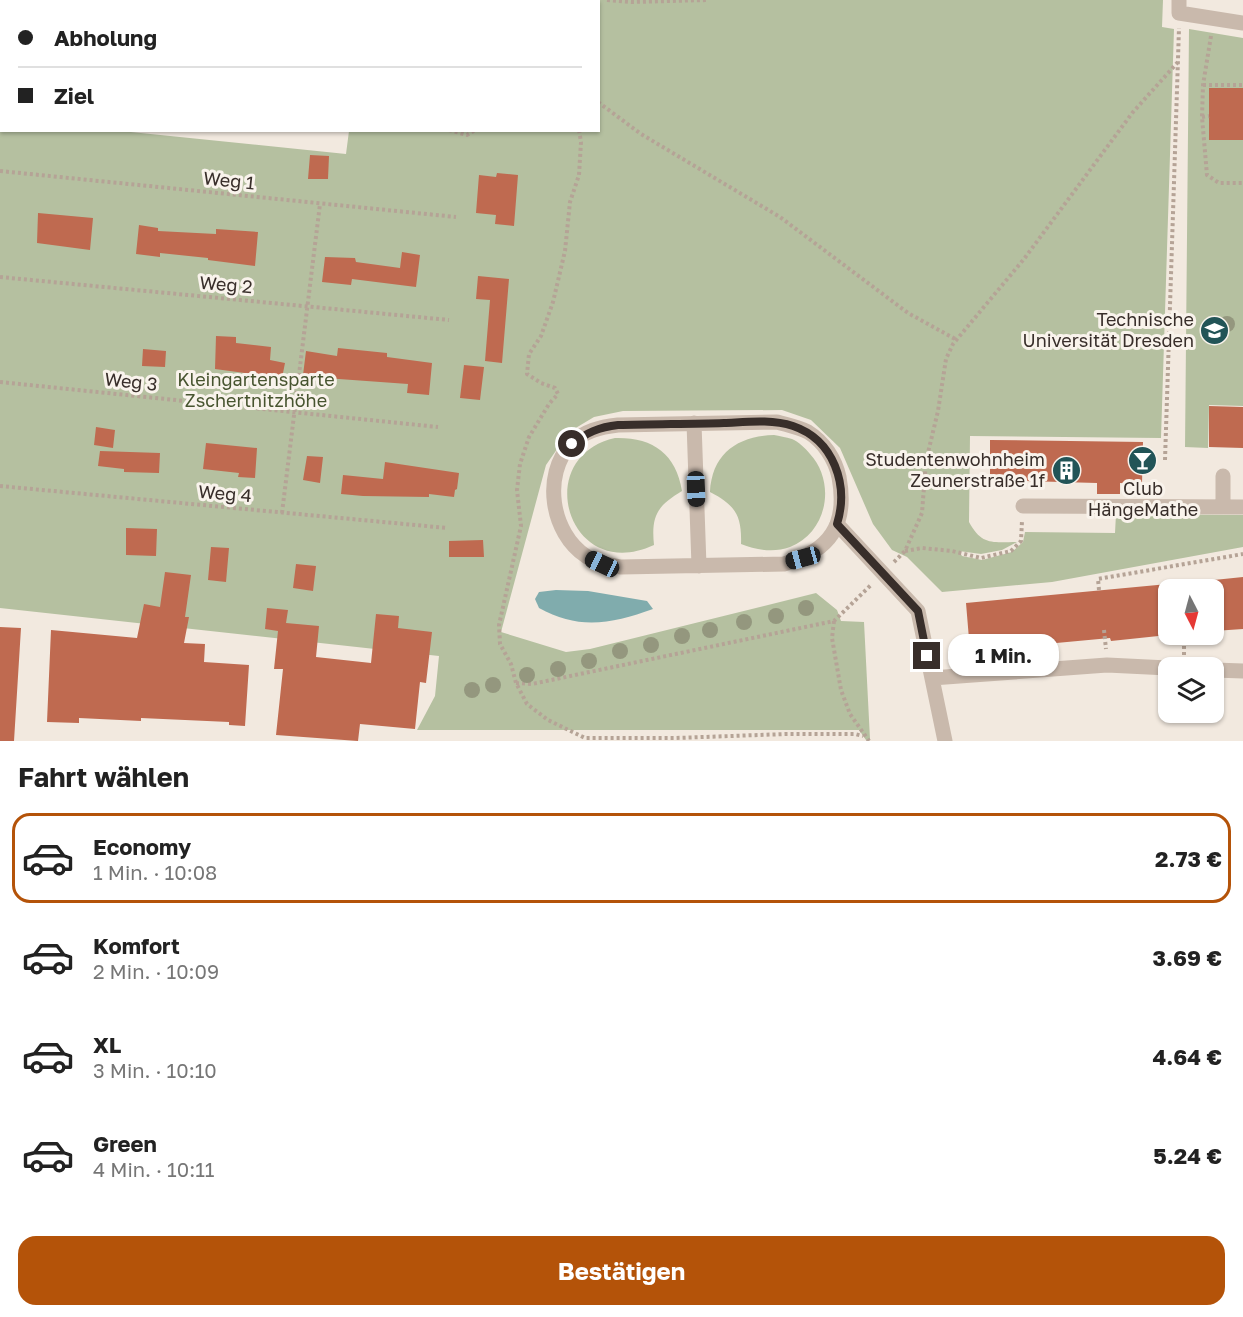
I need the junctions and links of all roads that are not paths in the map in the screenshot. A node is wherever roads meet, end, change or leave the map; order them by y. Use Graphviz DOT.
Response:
graph roads {
  1 [pos="1179,6"];
  2 [pos="1243,23"];
  3 [pos="694,423"];
  4 [pos="1223,476"];
  5 [pos="1023,506"];
  6 [pos="1223,507"];
  7 [pos="1243,507"];
  8 [pos="837,524"];
  9 [pos="699,566"];
  10 [pos="1158,668"];
  11 [pos="1224,670"];
  12 [pos="1243,671"];
  13 [pos="932,678"];
  14 [pos="945,741"];
  1 -- 2 [label="street"];
  3 -- 8 [label="street"];
  3 -- 9 [label="street"];
  3 -- 9 [label="street"];
  4 -- 6 [label="street"];
  5 -- 6 [label="street"];
  6 -- 7 [label="street"];
  8 -- 9 [label="street"];
  8 -- 13 [label="street"];
  10 -- 13 [label="street"];
  11 -- 12 [label="street"];
  13 -- 14 [label="street"];
}
